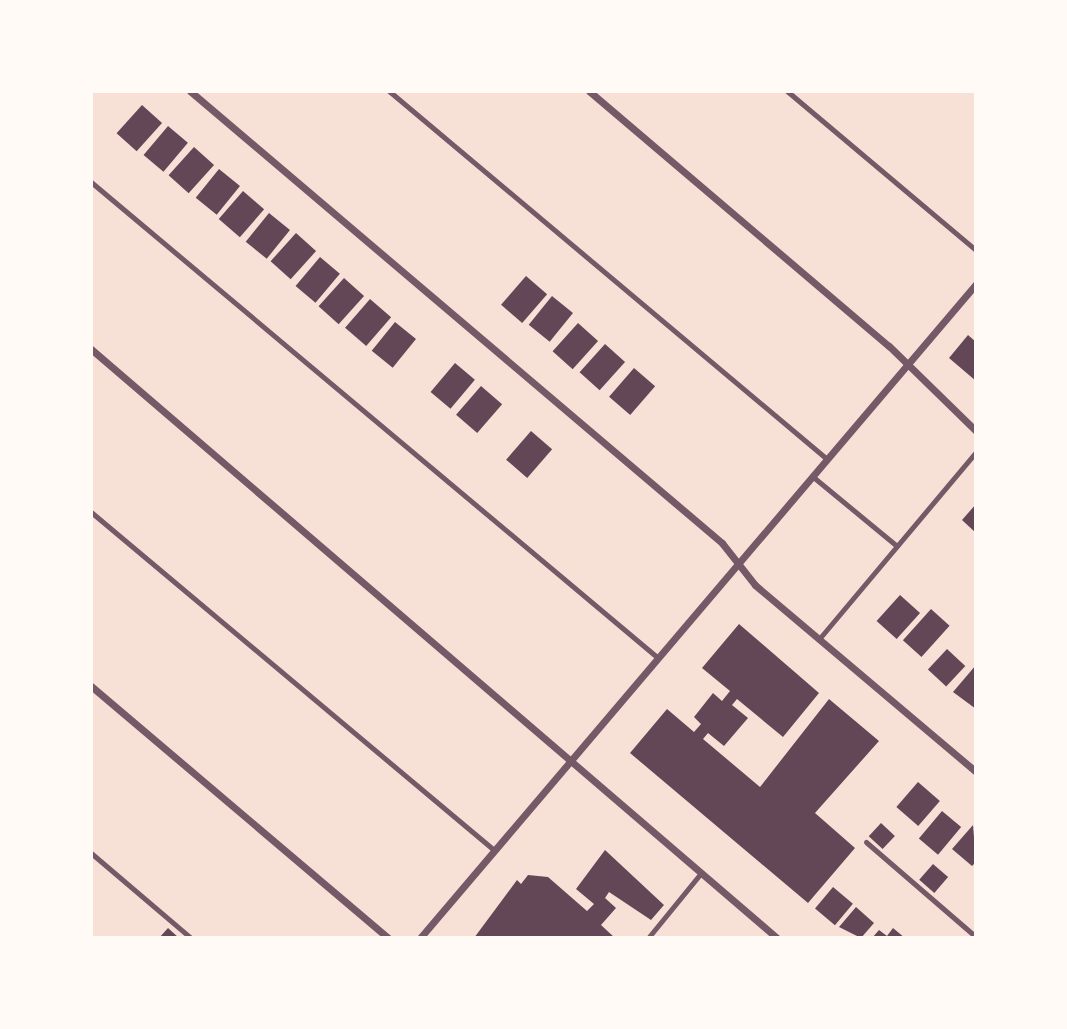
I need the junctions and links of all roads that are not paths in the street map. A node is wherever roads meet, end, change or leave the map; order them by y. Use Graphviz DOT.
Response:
graph roads {
  1 [pos="191,91"];
  2 [pos="389,91"];
  3 [pos="589,91"];
  4 [pos="788,91"];
  5 [pos="91,182"];
  6 [pos="976,250"];
  7 [pos="976,284"];
  8 [pos="91,348"];
  9 [pos="907,366"];
  10 [pos="976,431"];
  11 [pos="976,452"];
  12 [pos="827,459"];
  13 [pos="812,477"];
  14 [pos="91,512"];
  15 [pos="897,546"];
  16 [pos="737,565"];
  17 [pos="819,639"];
  18 [pos="658,658"];
  19 [pos="91,686"];
  20 [pos="571,759"];
  21 [pos="976,772"];
  22 [pos="866,842"];
  23 [pos="494,850"];
  24 [pos="91,853"];
  25 [pos="701,873"];
  26 [pos="976,937"];
  27 [pos="191,938"];
  28 [pos="388,938"];
  29 [pos="420,938"];
  30 [pos="648,938"];
  31 [pos="778,938"];
  1 -- 16 [label="street"];
  2 -- 12 [label="lane"];
  3 -- 9 [label="street"];
  4 -- 6 [label="lane"];
  5 -- 18 [label="lane"];
  7 -- 9 [label="street"];
  8 -- 20 [label="street"];
  9 -- 10 [label="street"];
  9 -- 12 [label="street"];
  11 -- 15 [label="lane"];
  12 -- 13 [label="street"];
  13 -- 15 [label="lane"];
  13 -- 16 [label="street"];
  14 -- 23 [label="lane"];
  15 -- 17 [label="lane"];
  16 -- 17 [label="street"];
  16 -- 18 [label="street"];
  17 -- 21 [label="street"];
  18 -- 20 [label="street"];
  19 -- 28 [label="street"];
  20 -- 23 [label="street"];
  20 -- 25 [label="street"];
  22 -- 26 [label="lane"];
  23 -- 29 [label="street"];
  24 -- 27 [label="lane"];
  25 -- 30 [label="lane"];
  25 -- 31 [label="street"];
}
